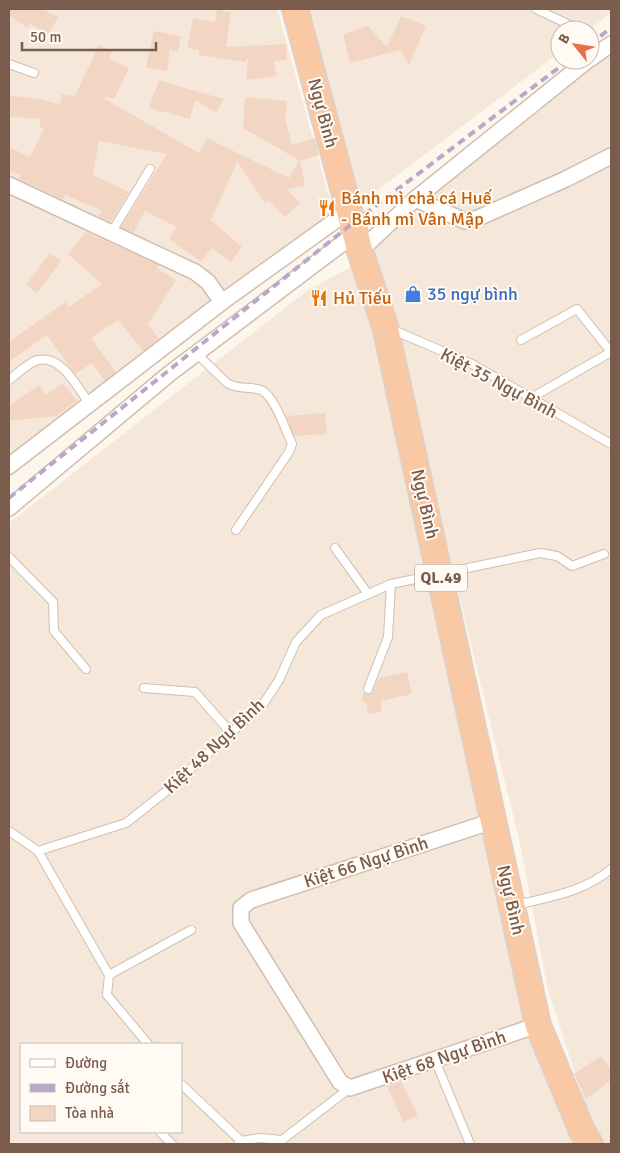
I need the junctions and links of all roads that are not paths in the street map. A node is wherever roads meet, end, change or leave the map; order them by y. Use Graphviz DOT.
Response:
graph roads {
  1 [pos="295,9"];
  2 [pos="536,9"];
  3 [pos="559,20"];
  4 [pos="611,44"];
  5 [pos="600,52"];
  6 [pos="9,64"];
  7 [pos="575,70"];
  8 [pos="34,73"];
  9 [pos="611,156"];
  10 [pos="150,169"];
  11 [pos="12,189"];
  12 [pos="415,199"];
  13 [pos="355,231"];
  14 [pos="111,233"];
  15 [pos="222,302"];
  16 [pos="385,326"];
  17 [pos="521,340"];
  18 [pos="611,352"];
  19 [pos="196,353"];
  20 [pos="9,380"];
  21 [pos="531,398"];
  22 [pos="89,403"];
  23 [pos="611,444"];
  24 [pos="9,466"];
  25 [pos="9,508"];
  26 [pos="236,530"];
  27 [pos="335,548"];
  28 [pos="604,554"];
  29 [pos="9,557"];
  30 [pos="440,572"];
  31 [pos="392,584"];
  32 [pos="368,594"];
  33 [pos="86,669"];
  34 [pos="144,688"];
  35 [pos="368,689"];
  36 [pos="231,733"];
  37 [pos="493,821"];
  38 [pos="9,831"];
  39 [pos="38,851"];
  40 [pos="611,869"];
  41 [pos="512,906"];
  42 [pos="190,930"];
  43 [pos="109,975"];
  44 [pos="538,1025"];
  45 [pos="147,1043"];
  46 [pos="435,1060"];
  47 [pos="182,1085"];
  48 [pos="350,1088"];
  49 [pos="161,1133"];
  50 [pos="240,1142"];
  51 [pos="172,1144"];
  52 [pos="470,1144"];
  53 [pos="590,1144"];
  1 -- 13 [label="highway, Ngự Bình / QL.49"];
  2 -- 3 [label="lane"];
  4 -- 5 [label="street"];
  6 -- 8 [label="lane"];
  7 -- 12 [label="street"];
  9 -- 12 [label="street"];
  10 -- 14 [label="lane"];
  11 -- 14 [label="street"];
  12 -- 13 [label="street"];
  13 -- 15 [label="street"];
  13 -- 16 [label="highway, Ngự Bình / QL.49"];
  13 -- 19 [label="street"];
  14 -- 15 [label="street"];
  15 -- 22 [label="street"];
  16 -- 21 [label="lane, Kiệt 35 Ngự Bình"];
  16 -- 30 [label="highway, Ngự Bình / QL.49"];
  17 -- 18 [label="lane"];
  18 -- 21 [label="lane"];
  19 -- 25 [label="street"];
  19 -- 26 [label="lane"];
  20 -- 22 [label="lane"];
  21 -- 23 [label="lane, Kiệt 35 Ngự Bình"];
  22 -- 24 [label="street"];
  27 -- 32 [label="lane"];
  28 -- 30 [label="lane, Kiệt 48 Ngự Bình"];
  29 -- 33 [label="lane"];
  30 -- 31 [label="lane, Kiệt 48 Ngự Bình"];
  30 -- 37 [label="highway, Ngự Bình / QL.49"];
  31 -- 32 [label="lane, Kiệt 48 Ngự Bình"];
  31 -- 35 [label="lane"];
  32 -- 36 [label="lane, Kiệt 48 Ngự Bình"];
  34 -- 36 [label="lane"];
  36 -- 39 [label="lane, Kiệt 48 Ngự Bình"];
  37 -- 41 [label="highway, Ngự Bình / QL.49"];
  37 -- 48 [label="street, Kiệt 66 Ngự Bình"];
  38 -- 39 [label="lane"];
  39 -- 43 [label="lane"];
  40 -- 41 [label="lane"];
  41 -- 44 [label="highway, Ngự Bình / QL.49"];
  42 -- 43 [label="lane"];
  43 -- 45 [label="lane"];
  44 -- 46 [label="street, Kiệt 68 Ngự Bình"];
  44 -- 53 [label="highway, Ngự Bình / QL.49"];
  46 -- 48 [label="street, Kiệt 68 Ngự Bình"];
  46 -- 52 [label="lane"];
  47 -- 50 [label="lane"];
  48 -- 50 [label="lane"];
  49 -- 51 [label="lane"];
}
